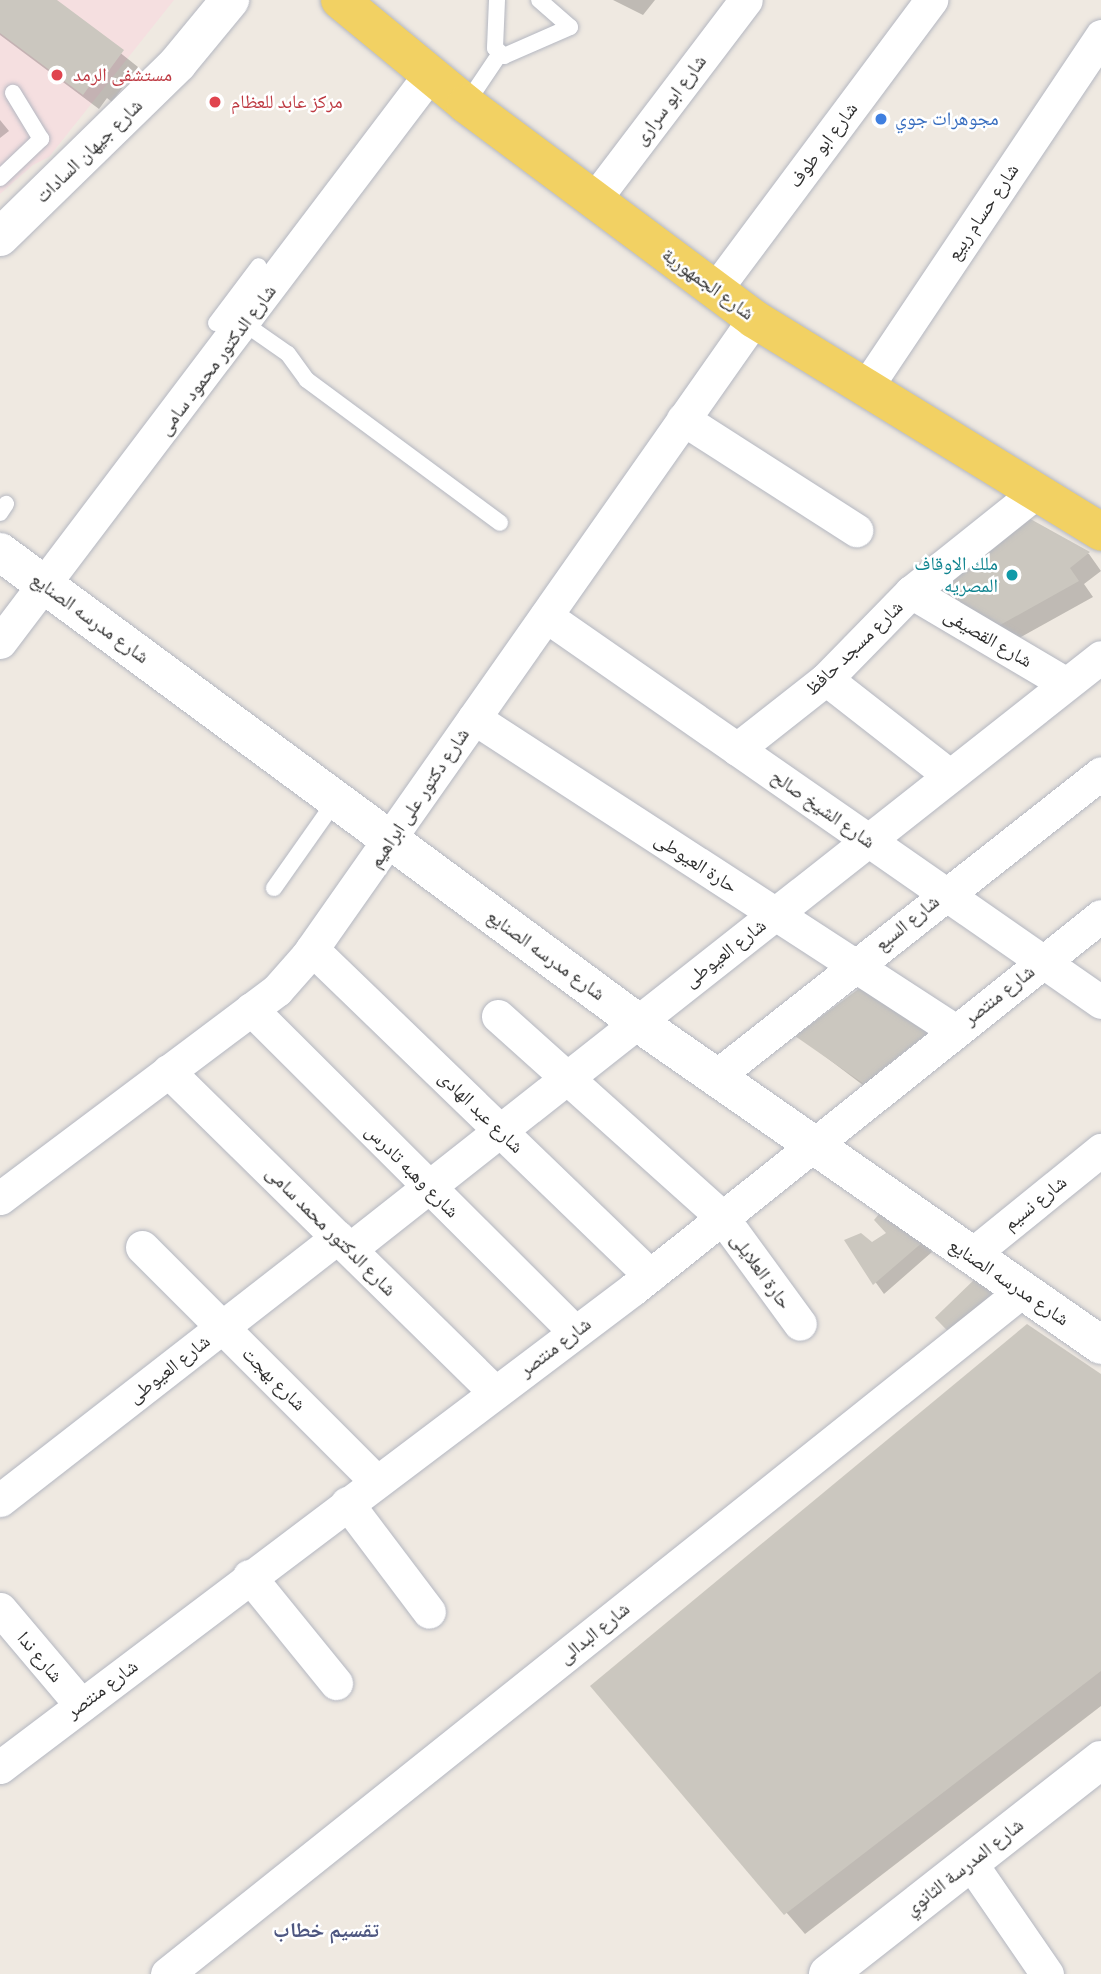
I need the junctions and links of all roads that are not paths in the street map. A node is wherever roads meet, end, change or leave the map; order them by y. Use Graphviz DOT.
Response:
graph roads {
  1 [pos="230,0"];
  2 [pos="340,0"];
  3 [pos="497,0"];
  4 [pos="539,0"];
  5 [pos="746,0"];
  6 [pos="931,0"];
  7 [pos="1101,36"];
  8 [pos="499,55"];
  9 [pos="430,74"];
  10 [pos="13,93"];
  11 [pos="466,104"];
  12 [pos="0,178"];
  13 [pos="594,200"];
  14 [pos="0,237"];
  15 [pos="259,266"];
  16 [pos="715,290"];
  17 [pos="237,315"];
  18 [pos="754,319"];
  19 [pos="865,388"];
  20 [pos="683,419"];
  21 [pos="1035,493"];
  22 [pos="500,523"];
  23 [pos="856,530"];
  24 [pos="1101,532"];
  25 [pos="0,552"];
  26 [pos="46,585"];
  27 [pos="911,592"];
  28 [pos="546,615"];
  29 [pos="0,642"];
  30 [pos="1101,657"];
  31 [pos="826,679"];
  32 [pos="1065,683"];
  33 [pos="474,718"];
  34 [pos="737,749"];
  35 [pos="1101,772"];
  36 [pos="949,775"];
  37 [pos="336,800"];
  38 [pos="867,840"];
  39 [pos="390,841"];
  40 [pos="274,888"];
  41 [pos="945,892"];
  42 [pos="774,914"];
  43 [pos="1101,916"];
  44 [pos="312,949"];
  45 [pos="1043,962"];
  46 [pos="854,965"];
  47 [pos="1101,1002"];
  48 [pos="251,1009"];
  49 [pos="498,1016"];
  50 [pos="637,1022"];
  51 [pos="954,1030"];
  52 [pos="168,1071"];
  53 [pos="715,1077"];
  54 [pos="566,1078"];
  55 [pos="500,1130"];
  56 [pos="812,1145"];
  57 [pos="1101,1150"];
  58 [pos="429,1187"];
  59 [pos="0,1198"];
  60 [pos="722,1217"];
  61 [pos="344,1243"];
  62 [pos="142,1247"];
  63 [pos="970,1256"];
  64 [pos="650,1275"];
  65 [pos="1022,1291"];
  66 [pos="800,1324"];
  67 [pos="222,1328"];
  68 [pos="575,1332"];
  69 [pos="1101,1345"];
  70 [pos="495,1392"];
  71 [pos="376,1481"];
  72 [pos="0,1500"];
  73 [pos="346,1503"];
  74 [pos="250,1576"];
  75 [pos="0,1609"];
  76 [pos="429,1612"];
  77 [pos="336,1684"];
  78 [pos="81,1705"];
  79 [pos="1101,1760"];
  80 [pos="0,1767"];
  81 [pos="970,1862"];
  82 [pos="833,1972"];
  83 [pos="167,1974"];
  84 [pos="1047,1974"];
  1 -- 14 [label="street, شارع جيهان السادات"];
  2 -- 9 [label="main road, شارع الجمهورية"];
  3 -- 8 [label="lane"];
  4 -- 8 [label="lane"];
  5 -- 13 [label="street, شارع ابو سرارى"];
  6 -- 16 [label="street, شارع ابو طوف"];
  7 -- 19 [label="street, شارع حسام ربيع"];
  8 -- 11 [label="lane"];
  9 -- 11 [label="main road, شارع الجمهورية"];
  9 -- 17 [label="street, شارع الدكتور محمود سامى"];
  10 -- 12 [label="lane"];
  11 -- 13 [label="main road, شارع الجمهورية"];
  13 -- 16 [label="main road, شارع الجمهورية"];
  15 -- 17 [label="lane"];
  16 -- 18 [label="main road, شارع الجمهورية"];
  17 -- 22 [label="lane"];
  17 -- 26 [label="street, شارع الدكتور محمود سامى"];
  18 -- 19 [label="main road, شارع الجمهورية"];
  18 -- 20 [label="street, شارع دكتور على ابراهيم"];
  19 -- 21 [label="main road, شارع الجمهورية"];
  20 -- 23 [label="street"];
  20 -- 28 [label="street, شارع دكتور على ابراهيم"];
  21 -- 24 [label="main road, شارع الجمهورية"];
  21 -- 27 [label="street, شارع مسجد حافظ"];
  25 -- 26 [label="street, شارع مدرسه الصنايع"];
  26 -- 29 [label="street, شارع الدكتور محمود سامى"];
  26 -- 37 [label="street, شارع مدرسه الصنايع"];
  27 -- 31 [label="street, شارع مسجد حافظ"];
  27 -- 32 [label="street, شارع القصيفى"];
  28 -- 33 [label="street, شارع دكتور على ابراهيم"];
  28 -- 34 [label="street, شارع الشيخ صالح"];
  30 -- 32 [label="street, شارع العيوطى"];
  31 -- 34 [label="street, شارع مسجد حافظ"];
  31 -- 36 [label="street"];
  32 -- 36 [label="street, شارع العيوطى"];
  33 -- 39 [label="street, شارع دكتور على ابراهيم"];
  33 -- 42 [label="street, حارة العيوطى"];
  34 -- 38 [label="street, شارع الشيخ صالح"];
  35 -- 41 [label="street, شارع السبع"];
  36 -- 38 [label="street, شارع العيوطى"];
  37 -- 39 [label="street, شارع مدرسه الصنايع"];
  37 -- 40 [label="lane"];
  38 -- 41 [label="street, شارع الشيخ صالح"];
  38 -- 42 [label="street, شارع العيوطى"];
  39 -- 44 [label="street, شارع دكتور على ابراهيم"];
  39 -- 50 [label="street, شارع مدرسه الصنايع"];
  41 -- 45 [label="street, شارع الشيخ صالح"];
  41 -- 46 [label="street, شارع السبع"];
  42 -- 46 [label="street, حارة العيوطى"];
  42 -- 50 [label="street, شارع العيوطى"];
  43 -- 45 [label="street, شارع منتصر"];
  44 -- 48 [label="street, شارع دكتور على ابراهيم"];
  44 -- 55 [label="street, شارع عبد الهادى"];
  45 -- 47 [label="street, شارع الشيخ صالح"];
  45 -- 51 [label="street, شارع منتصر"];
  46 -- 51 [label="street, حارة العيوطى"];
  46 -- 53 [label="street, شارع السبع"];
  48 -- 52 [label="street, شارع دكتور على ابراهيم"];
  48 -- 58 [label="street, شارع وهبه تادرس"];
  49 -- 54 [label="street, حارة العلايلى"];
  50 -- 53 [label="street, شارع مدرسه الصنايع"];
  50 -- 54 [label="street, شارع العيوطى"];
  51 -- 56 [label="street, شارع منتصر"];
  52 -- 59 [label="street, شارع دكتور على ابراهيم"];
  52 -- 61 [label="street, شارع الدكتور محمد سامى"];
  53 -- 56 [label="street, شارع مدرسه الصنايع"];
  54 -- 55 [label="street, شارع العيوطى"];
  54 -- 60 [label="street, حارة العلايلى"];
  55 -- 58 [label="street, شارع العيوطى"];
  55 -- 64 [label="street, شارع عبد الهادى"];
  56 -- 60 [label="street, شارع منتصر"];
  56 -- 63 [label="street, شارع مدرسه الصنايع"];
  57 -- 63 [label="street, شارع نسيم"];
  58 -- 61 [label="street, شارع العيوطى"];
  58 -- 68 [label="street, شارع وهبه تادرس"];
  60 -- 64 [label="street, شارع منتصر"];
  60 -- 66 [label="street, حارة العلايلى"];
  61 -- 67 [label="street, شارع العيوطى"];
  61 -- 70 [label="street, شارع الدكتور محمد سامى"];
  62 -- 67 [label="street, شارع بهجت"];
  63 -- 65 [label="street, شارع مدرسه الصنايع"];
  64 -- 68 [label="street, شارع منتصر"];
  65 -- 69 [label="street, شارع مدرسه الصنايع"];
  65 -- 83 [label="street, شارع البدالى"];
  67 -- 71 [label="street, شارع بهجت"];
  67 -- 72 [label="street, شارع العيوطى"];
  68 -- 70 [label="street, شارع منتصر"];
  70 -- 71 [label="street, شارع منتصر"];
  71 -- 73 [label="street, شارع منتصر"];
  73 -- 74 [label="street, شارع منتصر"];
  73 -- 76 [label="street"];
  74 -- 77 [label="street"];
  74 -- 78 [label="street, شارع منتصر"];
  75 -- 78 [label="street, شارع ندا"];
  78 -- 80 [label="street, شارع منتصر"];
  79 -- 81 [label="street, شارع المدرسة الثانوي"];
  81 -- 82 [label="street, شارع المدرسة الثانوي"];
  81 -- 84 [label="street"];
}
